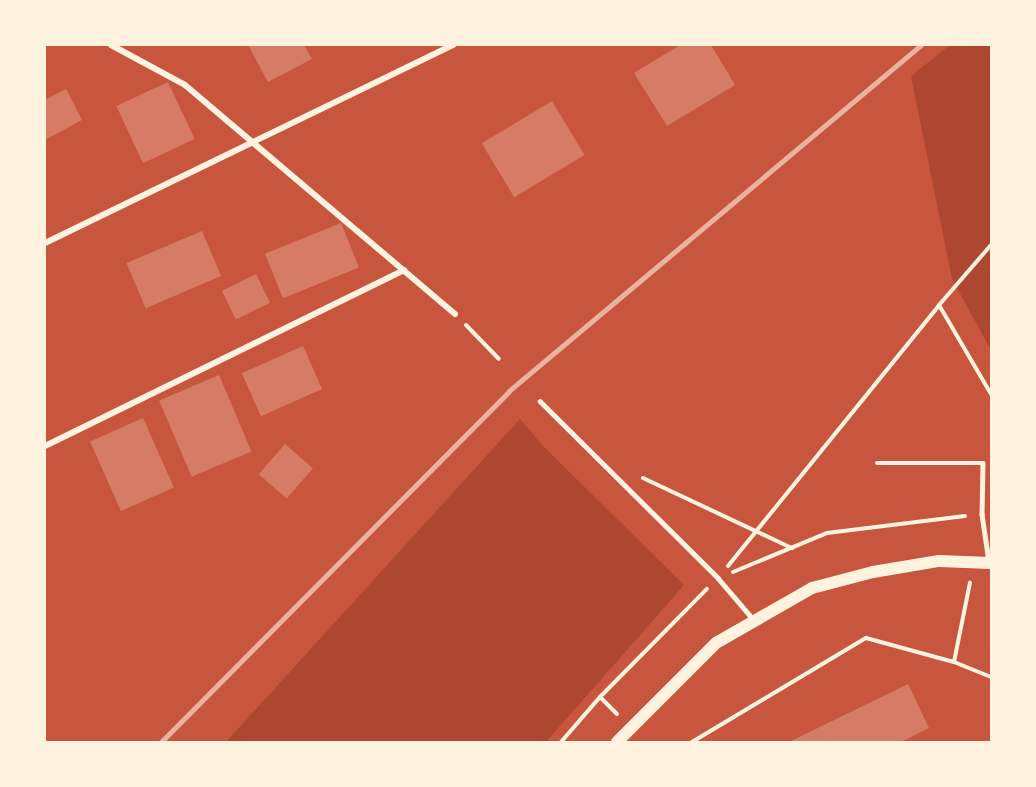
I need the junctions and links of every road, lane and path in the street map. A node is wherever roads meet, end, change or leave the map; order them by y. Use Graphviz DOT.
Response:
graph roads {
  1 [pos="111,45"];
  2 [pos="453,45"];
  3 [pos="251,142"];
  4 [pos="45,243"];
  5 [pos="991,245"];
  6 [pos="404,270"];
  7 [pos="939,305"];
  8 [pos="455,314"];
  9 [pos="499,359"];
  10 [pos="991,394"];
  11 [pos="540,401"];
  12 [pos="45,446"];
  13 [pos="877,463"];
  14 [pos="642,477"];
  15 [pos="982,514"];
  16 [pos="755,532"];
  17 [pos="792,548"];
  18 [pos="974,562"];
  19 [pos="990,562"];
  20 [pos="718,578"];
  21 [pos="755,620"];
  22 [pos="954,662"];
  23 [pos="991,677"];
  24 [pos="561,742"];
  25 [pos="617,742"];
  26 [pos="692,742"];
  1 -- 3 [label="street"];
  2 -- 3 [label="street"];
  3 -- 4 [label="street"];
  3 -- 6 [label="street"];
  5 -- 7 [label="path"];
  6 -- 8 [label="street"];
  6 -- 12 [label="street"];
  7 -- 10 [label="path"];
  7 -- 16 [label="path"];
  8 -- 9 [label="path"];
  11 -- 20 [label="lane"];
  13 -- 15 [label="lane"];
  14 -- 16 [label="path"];
  15 -- 17 [label="path"];
  15 -- 19 [label="lane"];
  16 -- 17 [label="path"];
  16 -- 20 [label="path"];
  17 -- 20 [label="path"];
  18 -- 19 [label="main road"];
  18 -- 21 [label="main road"];
  18 -- 22 [label="path"];
  20 -- 21 [label="lane"];
  20 -- 24 [label="path"];
  21 -- 25 [label="main road"];
  22 -- 23 [label="path"];
  22 -- 26 [label="path"];
}
